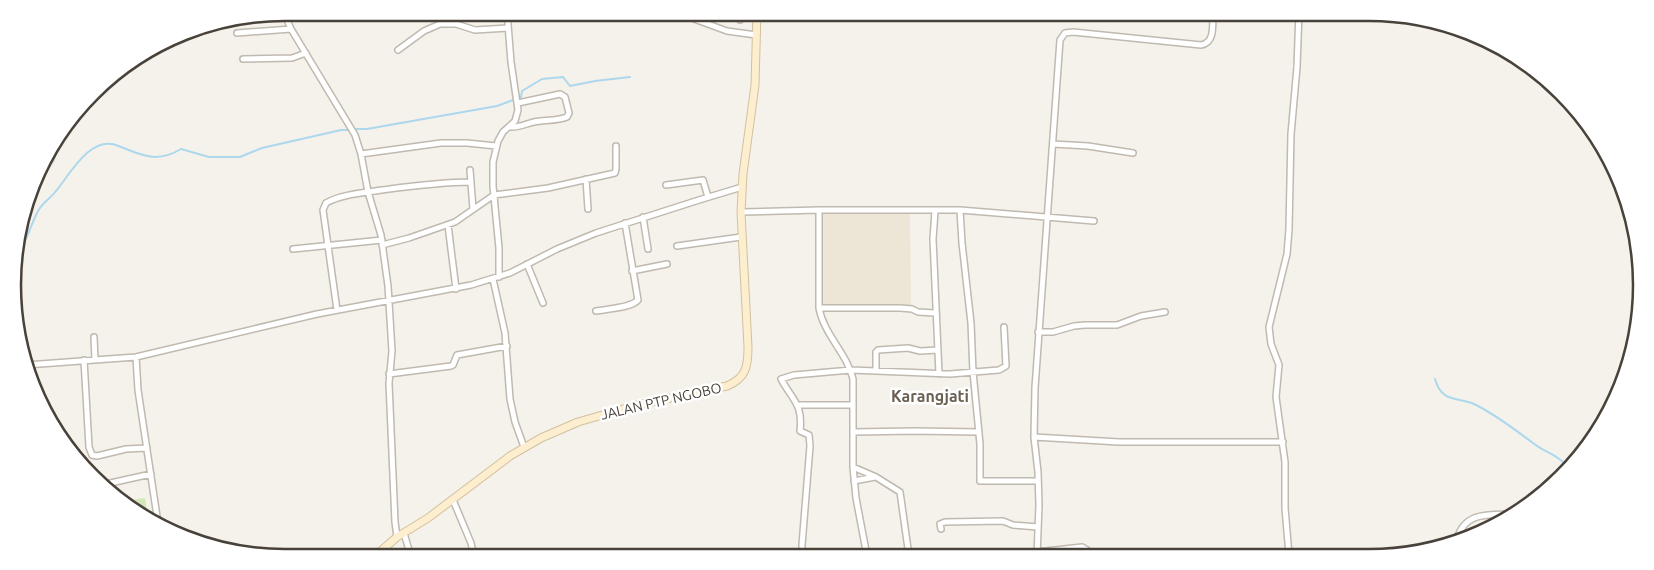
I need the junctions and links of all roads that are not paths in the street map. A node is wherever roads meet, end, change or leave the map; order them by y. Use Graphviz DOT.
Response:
graph roads {
  1 [pos="288,21"];
  2 [pos="508,21"];
  3 [pos="700,21"];
  4 [pos="757,21"];
  5 [pos="1212,21"];
  6 [pos="1299,21"];
  7 [pos="508,28"];
  8 [pos="291,29"];
  9 [pos="237,33"];
  10 [pos="756,35"];
  11 [pos="398,50"];
  12 [pos="306,53"];
  13 [pos="243,59"];
  14 [pos="517,102"];
  15 [pos="509,127"];
  16 [pos="1053,144"];
  17 [pos="496,146"];
  18 [pos="616,146"];
  19 [pos="1133,153"];
  20 [pos="361,154"];
  21 [pos="470,170"];
  22 [pos="586,179"];
  23 [pos="471,182"];
  24 [pos="666,185"];
  25 [pos="742,187"];
  26 [pos="368,192"];
  27 [pos="494,195"];
  28 [pos="708,197"];
  29 [pos="473,209"];
  30 [pos="588,209"];
  31 [pos="819,210"];
  32 [pos="934,210"];
  33 [pos="960,210"];
  34 [pos="741,212"];
  35 [pos="1046,216"];
  36 [pos="644,217"];
  37 [pos="1094,221"];
  38 [pos="625,223"];
  39 [pos="448,225"];
  40 [pos="741,238"];
  41 [pos="382,242"];
  42 [pos="328,245"];
  43 [pos="677,246"];
  44 [pos="292,249"];
  45 [pos="648,249"];
  46 [pos="527,264"];
  47 [pos="667,264"];
  48 [pos="632,271"];
  49 [pos="500,277"];
  50 [pos="493,279"];
  51 [pos="456,289"];
  52 [pos="388,300"];
  53 [pos="543,304"];
  54 [pos="819,308"];
  55 [pos="337,310"];
  56 [pos="596,311"];
  57 [pos="1165,312"];
  58 [pos="935,313"];
  59 [pos="1004,327"];
  60 [pos="1038,332"];
  61 [pos="94,337"];
  62 [pos="507,346"];
  63 [pos="938,350"];
  64 [pos="136,357"];
  65 [pos="84,360"];
  66 [pos="95,360"];
  67 [pos="33,364"];
  68 [pos="851,370"];
  69 [pos="876,371"];
  70 [pos="973,372"];
  71 [pos="389,374"];
  72 [pos="939,374"];
  73 [pos="853,405"];
  74 [pos="798,406"];
  75 [pos="853,432"];
  76 [pos="978,432"];
  77 [pos="1034,438"];
  78 [pos="1283,442"];
  79 [pos="524,447"];
  80 [pos="147,448"];
  81 [pos="853,467"];
  82 [pos="151,474"];
  83 [pos="876,477"];
  84 [pos="854,481"];
  85 [pos="1038,481"];
  86 [pos="111,483"];
  87 [pos="453,500"];
  88 [pos="157,515"];
  89 [pos="1498,515"];
  90 [pos="1038,527"];
  91 [pos="940,530"];
  92 [pos="1460,533"];
  93 [pos="400,535"];
  94 [pos="383,549"];
  95 [pos="407,549"];
  96 [pos="472,549"];
  97 [pos="802,549"];
  98 [pos="866,549"];
  99 [pos="908,549"];
  100 [pos="1037,549"];
  101 [pos="1067,549"];
  102 [pos="1085,549"];
  103 [pos="1289,549"];
  1 -- 8 [label="street"];
  2 -- 7 [label="street"];
  3 -- 10 [label="street"];
  4 -- 10 [label="main road, JALAN PTP NGOBO"];
  5 -- 16 [label="street"];
  6 -- 78 [label="street"];
  7 -- 11 [label="street"];
  7 -- 14 [label="street"];
  8 -- 9 [label="street"];
  8 -- 12 [label="street"];
  10 -- 25 [label="main road, JALAN PTP NGOBO"];
  12 -- 13 [label="street"];
  12 -- 20 [label="street"];
  14 -- 15 [label="street"];
  14 -- 15 [label="street"];
  15 -- 17 [label="street"];
  16 -- 19 [label="street"];
  16 -- 35 [label="street"];
  17 -- 20 [label="street"];
  17 -- 27 [label="street"];
  18 -- 22 [label="street"];
  20 -- 26 [label="street"];
  21 -- 23 [label="street"];
  22 -- 27 [label="street"];
  22 -- 30 [label="street"];
  23 -- 26 [label="street"];
  23 -- 29 [label="street"];
  24 -- 28 [label="street"];
  25 -- 28 [label="street"];
  25 -- 34 [label="main road, JALAN PTP NGOBO"];
  26 -- 41 [label="street"];
  26 -- 42 [label="street"];
  27 -- 29 [label="street"];
  27 -- 49 [label="street"];
  28 -- 36 [label="street"];
  29 -- 39 [label="street"];
  31 -- 32 [label="street"];
  31 -- 34 [label="street"];
  31 -- 54 [label="street"];
  32 -- 33 [label="street"];
  32 -- 58 [label="street"];
  33 -- 35 [label="street"];
  33 -- 70 [label="street"];
  34 -- 40 [label="main road, JALAN PTP NGOBO"];
  35 -- 37 [label="street"];
  35 -- 60 [label="street"];
  36 -- 38 [label="street"];
  36 -- 45 [label="street"];
  38 -- 46 [label="street"];
  38 -- 48 [label="street"];
  39 -- 41 [label="street"];
  39 -- 51 [label="street"];
  40 -- 43 [label="street"];
  40 -- 79 [label="main road, JALAN PTP NGOBO"];
  41 -- 42 [label="street"];
  41 -- 52 [label="street"];
  42 -- 44 [label="street"];
  42 -- 55 [label="street"];
  46 -- 49 [label="street"];
  46 -- 53 [label="street"];
  47 -- 48 [label="street"];
  48 -- 56 [label="street"];
  49 -- 50 [label="street"];
  50 -- 51 [label="street"];
  50 -- 62 [label="street"];
  51 -- 52 [label="street"];
  52 -- 55 [label="street"];
  52 -- 71 [label="street"];
  54 -- 58 [label="street"];
  54 -- 68 [label="street"];
  55 -- 64 [label="street"];
  57 -- 60 [label="street"];
  58 -- 63 [label="street"];
  59 -- 70 [label="street"];
  60 -- 77 [label="street"];
  61 -- 66 [label="street"];
  62 -- 71 [label="street"];
  62 -- 79 [label="street"];
  63 -- 69 [label="street"];
  63 -- 72 [label="street"];
  64 -- 66 [label="street"];
  64 -- 80 [label="street"];
  65 -- 66 [label="street"];
  65 -- 67 [label="street"];
  65 -- 80 [label="street"];
  68 -- 69 [label="street"];
  68 -- 73 [label="street"];
  68 -- 74 [label="street"];
  69 -- 72 [label="street"];
  70 -- 72 [label="street"];
  70 -- 76 [label="street"];
  71 -- 93 [label="street"];
  73 -- 74 [label="street"];
  73 -- 75 [label="street"];
  74 -- 97 [label="street"];
  75 -- 76 [label="street"];
  75 -- 81 [label="street"];
  76 -- 85 [label="street"];
  77 -- 78 [label="street"];
  77 -- 85 [label="street"];
  78 -- 103 [label="street"];
  79 -- 87 [label="main road, JALAN PTP NGOBO"];
  80 -- 82 [label="street"];
  81 -- 83 [label="street"];
  81 -- 84 [label="street"];
  82 -- 86 [label="street"];
  82 -- 88 [label="street"];
  83 -- 84 [label="street"];
  83 -- 99 [label="street"];
  84 -- 98 [label="street"];
  85 -- 90 [label="street"];
  87 -- 93 [label="main road, JALAN PTP NGOBO"];
  87 -- 96 [label="street"];
  89 -- 92 [label="street"];
  90 -- 91 [label="street"];
  90 -- 100 [label="street"];
  93 -- 94 [label="main road, JALAN PTP NGOBO"];
  93 -- 95 [label="street"];
  101 -- 102 [label="street"];
}
